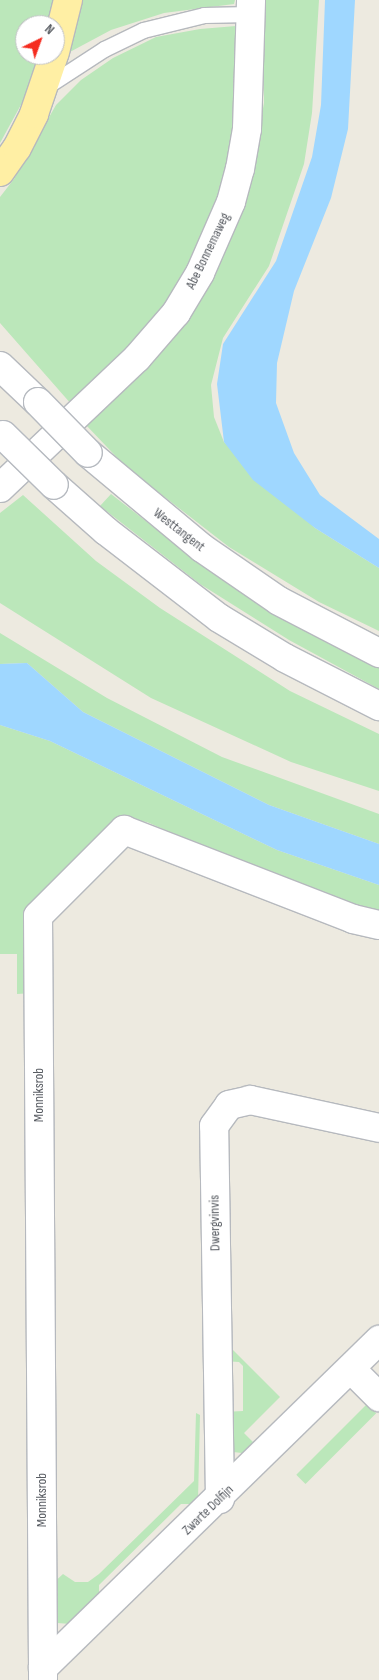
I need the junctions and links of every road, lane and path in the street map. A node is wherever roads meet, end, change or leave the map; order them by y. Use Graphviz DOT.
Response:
graph roads {
  1 [pos="68,0"];
  2 [pos="250,7"];
  3 [pos="64,15"];
  4 [pos="51,65"];
  5 [pos="44,88"];
  6 [pos="0,172"];
  7 [pos="2,361"];
  8 [pos="2,434"];
  9 [pos="0,488"];
  10 [pos="379,653"];
  11 [pos="379,706"];
  12 [pos="379,925"];
  13 [pos="379,1128"];
  14 [pos="379,1340"];
  15 [pos="350,1369"];
  16 [pos="379,1396"];
  17 [pos="220,1499"];
  18 [pos="43,1674"];
  1 -- 3 [label="main road"];
  2 -- 5 [label="lane"];
  2 -- 9 [label="street, Abe Bonnemaweg"];
  4 -- 5 [label="main road"];
  5 -- 6 [label="main road"];
  7 -- 10 [label="street, Westtangent, bridge"];
  8 -- 11 [label="street, bridge"];
  12 -- 18 [label="street, Monniksrob"];
  13 -- 17 [label="street, Dwergvinvis"];
  14 -- 15 [label="street, Zwarte Dolfijn"];
  15 -- 16 [label="street"];
  15 -- 17 [label="street, Zwarte Dolfijn"];
  17 -- 18 [label="street, Zwarte Dolfijn"];
}
